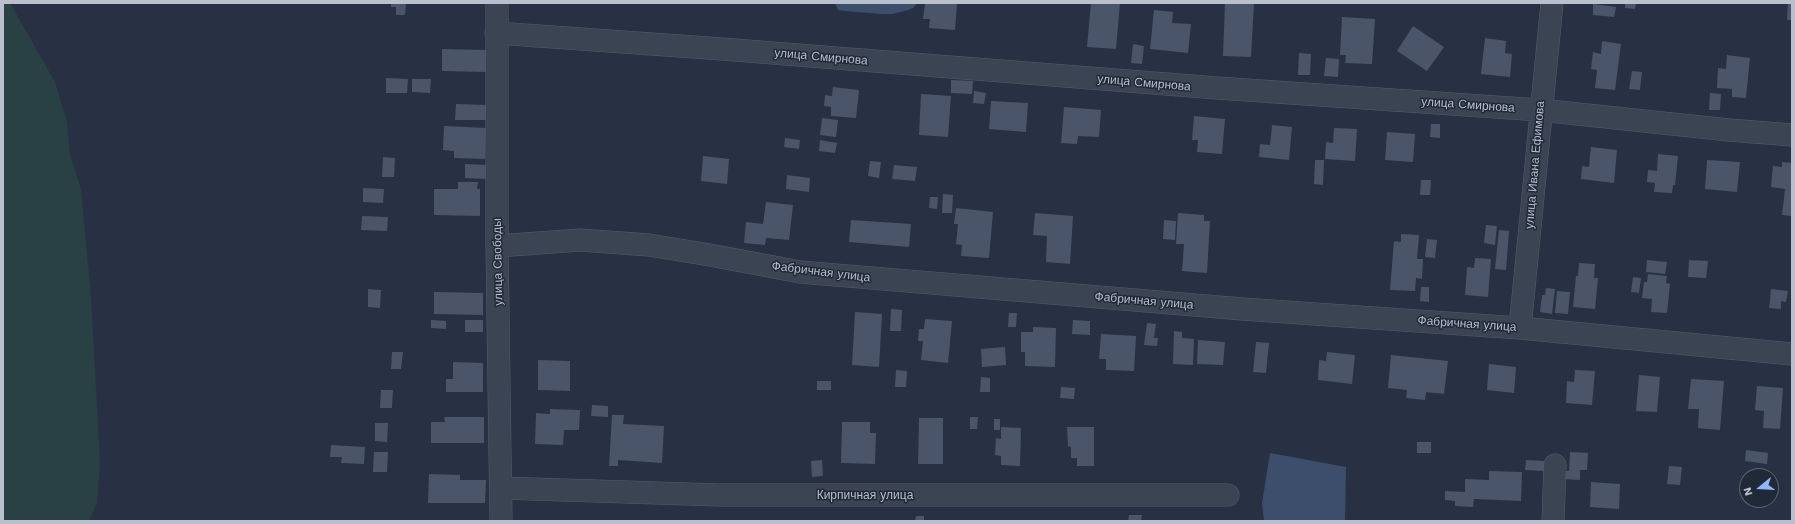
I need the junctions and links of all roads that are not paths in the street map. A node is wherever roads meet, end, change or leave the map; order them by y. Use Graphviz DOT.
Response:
graph roads {
  1 [pos="496,3"];
  2 [pos="1552,3"];
  3 [pos="496,33"];
  4 [pos="1540,110"];
  5 [pos="1792,135"];
  6 [pos="497,246"];
  7 [pos="1520,328"];
  8 [pos="1792,354"];
  9 [pos="1555,465"];
  10 [pos="501,488"];
  11 [pos="1228,495"];
  12 [pos="501,521"];
  13 [pos="1554,521"];
  1 -- 3 [label="street, улица Свободы"];
  2 -- 4 [label="street, улица Ивана Ефимова"];
  3 -- 4 [label="street, улица Смирнова"];
  3 -- 6 [label="street, улица Свободы"];
  4 -- 5 [label="street, улица Смирнова"];
  4 -- 7 [label="street, улица Ивана Ефимова"];
  6 -- 7 [label="street, Фабричная улица"];
  6 -- 10 [label="street, улица Свободы"];
  7 -- 8 [label="street, Фабричная улица"];
  9 -- 13 [label="street"];
  10 -- 11 [label="street, Кирпичная улица"];
  10 -- 12 [label="street, улица Свободы"];
}
